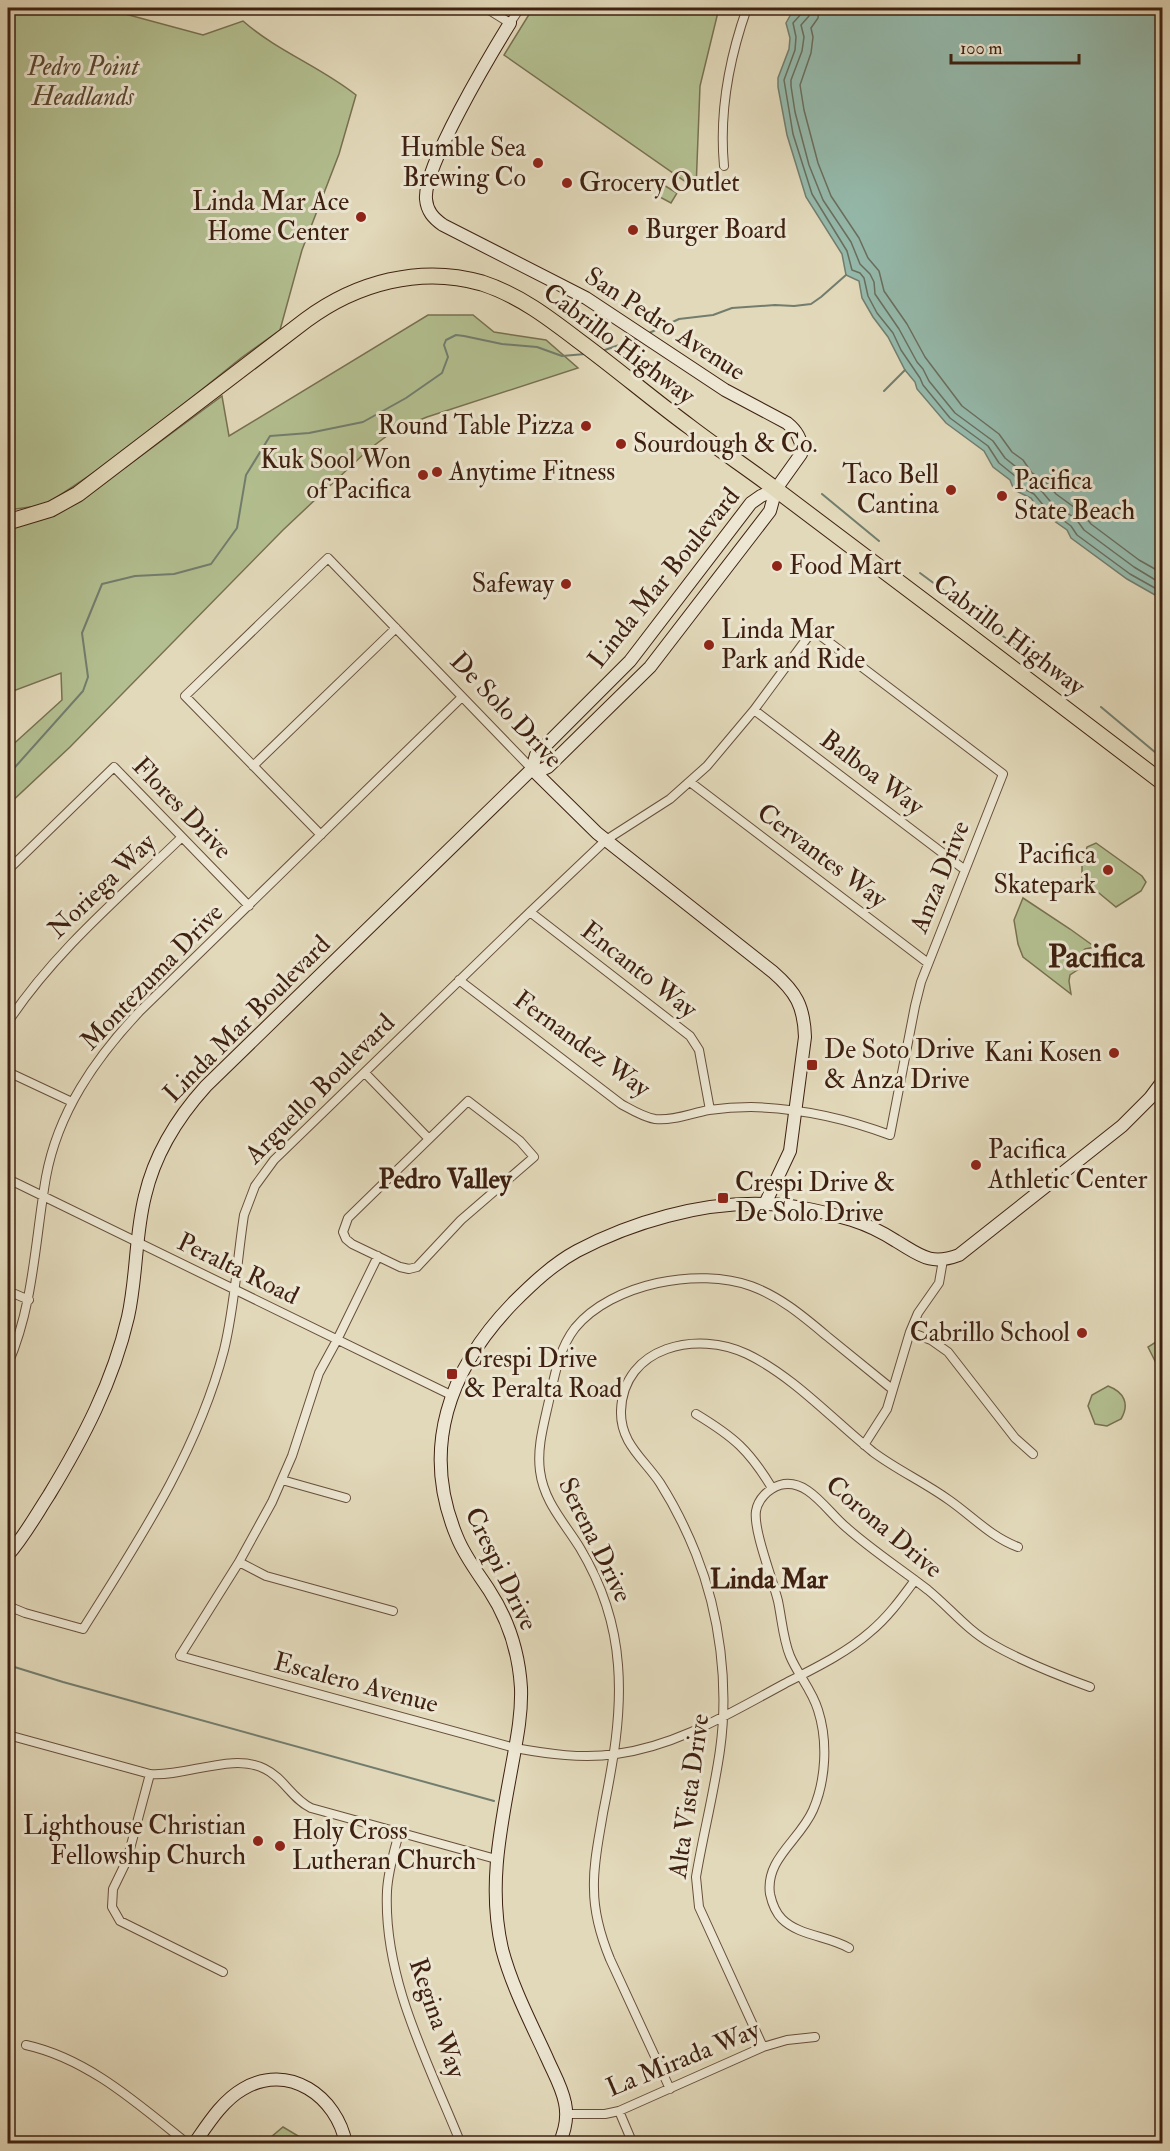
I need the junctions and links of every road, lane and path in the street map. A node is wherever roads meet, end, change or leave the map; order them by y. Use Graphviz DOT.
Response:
graph roads {
  1 [pos="486,8"];
  2 [pos="520,8"];
  3 [pos="747,8"];
  4 [pos="510,23"];
  5 [pos="724,166"];
  6 [pos="776,489"];
  7 [pos="8,522"];
  8 [pos="396,628"];
  9 [pos="813,630"];
  10 [pos="462,697"];
  11 [pos="754,710"];
  12 [pos="253,766"];
  13 [pos="532,769"];
  14 [pos="690,782"];
  15 [pos="1162,782"];
  16 [pos="321,835"];
  17 [pos="182,837"];
  18 [pos="606,840"];
  19 [pos="8,870"];
  20 [pos="965,870"];
  21 [pos="249,906"];
  22 [pos="530,912"];
  23 [pos="928,963"];
  24 [pos="459,980"];
  25 [pos="8,1022"];
  26 [pos="8,1071"];
  27 [pos="365,1073"];
  28 [pos="1162,1082"];
  29 [pos="72,1102"];
  30 [pos="710,1110"];
  31 [pos="796,1110"];
  32 [pos="429,1139"];
  33 [pos="8,1179"];
  34 [pos="44,1196"];
  35 [pos="765,1204"];
  36 [pos="139,1243"];
  37 [pos="378,1256"];
  38 [pos="943,1260"];
  39 [pos="8,1290"];
  40 [pos="235,1291"];
  41 [pos="28,1300"];
  42 [pos="910,1332"];
  43 [pos="338,1340"];
  44 [pos="8,1364"];
  45 [pos="892,1389"];
  46 [pos="451,1395"];
  47 [pos="696,1414"];
  48 [pos="864,1445"];
  49 [pos="1033,1454"];
  50 [pos="282,1480"];
  51 [pos="772,1488"];
  52 [pos="346,1498"];
  53 [pos="1018,1547"];
  54 [pos="8,1555"];
  55 [pos="239,1562"];
  56 [pos="915,1580"];
  57 [pos="8,1606"];
  58 [pos="393,1611"];
  59 [pos="801,1676"];
  60 [pos="1090,1688"];
  61 [pos="723,1717"];
  62 [pos="8,1736"];
  63 [pos="515,1748"];
  64 [pos="614,1755"];
  65 [pos="150,1774"];
  66 [pos="399,1833"];
  67 [pos="496,1859"];
  68 [pos="849,1948"];
  69 [pos="223,1972"];
  70 [pos="815,2037"];
  71 [pos="26,2045"];
  72 [pos="763,2047"];
  73 [pos="670,2089"];
  74 [pos="619,2111"];
  75 [pos="566,2114"];
  76 [pos="188,2144"];
  77 [pos="194,2144"];
  78 [pos="346,2144"];
  79 [pos="461,2144"];
  80 [pos="559,2144"];
  81 [pos="633,2144"];
  1 -- 4 [label="street"];
  2 -- 4 [label="street, San Pedro Avenue"];
  3 -- 5 [label="street"];
  4 -- 6 [label="street, San Pedro Avenue"];
  6 -- 7 [label="highway, Cabrillo Highway"];
  6 -- 13 [label="street, Linda Mar Boulevard"];
  6 -- 13 [label="street, Linda Mar Boulevard"];
  6 -- 15 [label="highway, Cabrillo Highway"];
  8 -- 10 [label="street, De Solo Drive"];
  8 -- 12 [label="street"];
  8 -- 12 [label="street, De Solo Drive"];
  9 -- 11 [label="street, Arguello Boulevard"];
  9 -- 20 [label="street, Anza Drive"];
  10 -- 13 [label="street, De Solo Drive"];
  10 -- 16 [label="street, Montezuma Drive"];
  11 -- 14 [label="street, Arguello Boulevard"];
  11 -- 20 [label="street, Balboa Way"];
  12 -- 16 [label="street, De Solo Drive"];
  13 -- 18 [label="street, De Solo Drive"];
  13 -- 36 [label="street, Linda Mar Boulevard"];
  14 -- 18 [label="street, Arguello Boulevard"];
  14 -- 23 [label="street, Cervantes Way"];
  16 -- 21 [label="street, Montezuma Drive"];
  17 -- 19 [label="street, Flores Drive"];
  17 -- 21 [label="street, Flores Drive"];
  17 -- 25 [label="street, Noriega Way"];
  18 -- 22 [label="street, Arguello Boulevard"];
  18 -- 31 [label="street, De Solo Drive"];
  20 -- 23 [label="street, Anza Drive"];
  21 -- 29 [label="street, Montezuma Drive"];
  22 -- 24 [label="street, Arguello Boulevard"];
  22 -- 30 [label="street, Encanto Way"];
  23 -- 31 [label="street, Anza Drive"];
  24 -- 27 [label="street, Arguello Boulevard"];
  24 -- 30 [label="street, Fernandez Way"];
  26 -- 29 [label="street"];
  27 -- 32 [label="street"];
  27 -- 40 [label="street, Arguello Boulevard"];
  28 -- 38 [label="street"];
  29 -- 34 [label="street, Montezuma Drive"];
  30 -- 31 [label="street, Fernandez Way"];
  31 -- 35 [label="street, De Solo Drive"];
  32 -- 37 [label="street"];
  32 -- 37 [label="street"];
  33 -- 34 [label="street, Peralta Road"];
  34 -- 36 [label="street, Peralta Road"];
  34 -- 41 [label="street, Montezuma Drive"];
  35 -- 38 [label="street, Crespi Drive"];
  35 -- 46 [label="street, Crespi Drive"];
  36 -- 40 [label="street, Peralta Road"];
  36 -- 54 [label="street, Linda Mar Boulevard"];
  37 -- 43 [label="street, Escalero Avenue"];
  38 -- 42 [label="street"];
  39 -- 41 [label="street"];
  40 -- 43 [label="street, Peralta Road"];
  40 -- 57 [label="street, Arguello Boulevard"];
  41 -- 44 [label="street, Montezuma Drive"];
  42 -- 45 [label="street"];
  42 -- 49 [label="street"];
  43 -- 46 [label="street, Peralta Road"];
  43 -- 50 [label="street, Escalero Avenue"];
  45 -- 48 [label="street"];
  45 -- 64 [label="street, Serena Drive"];
  46 -- 63 [label="street, Crespi Drive"];
  47 -- 51 [label="street"];
  48 -- 53 [label="street, Alta Vista Drive"];
  48 -- 61 [label="street, Alta Vista Drive"];
  50 -- 52 [label="street"];
  50 -- 55 [label="street, Escalero Avenue"];
  51 -- 56 [label="street, Corona Drive"];
  51 -- 59 [label="street"];
  55 -- 58 [label="street"];
  55 -- 63 [label="street, Escalero Avenue"];
  56 -- 59 [label="street, Escalero Avenue"];
  56 -- 60 [label="street, Corona Drive"];
  59 -- 61 [label="street, Escalero Avenue"];
  59 -- 68 [label="street"];
  61 -- 64 [label="street, Escalero Avenue"];
  61 -- 72 [label="street, Alta Vista Drive"];
  62 -- 65 [label="street"];
  63 -- 64 [label="street, Escalero Avenue"];
  63 -- 67 [label="street, Crespi Drive"];
  64 -- 73 [label="street, Serena Drive"];
  65 -- 66 [label="street"];
  65 -- 69 [label="street"];
  66 -- 67 [label="street"];
  66 -- 79 [label="street, Regina Way"];
  67 -- 75 [label="street, Crespi Drive"];
  70 -- 72 [label="street, La Mirada Way"];
  71 -- 76 [label="street"];
  72 -- 73 [label="street, La Mirada Way"];
  73 -- 74 [label="street, La Mirada Way"];
  74 -- 75 [label="street, La Mirada Way"];
  74 -- 81 [label="street"];
  75 -- 80 [label="street, Crespi Drive"];
  77 -- 78 [label="street"];
}
